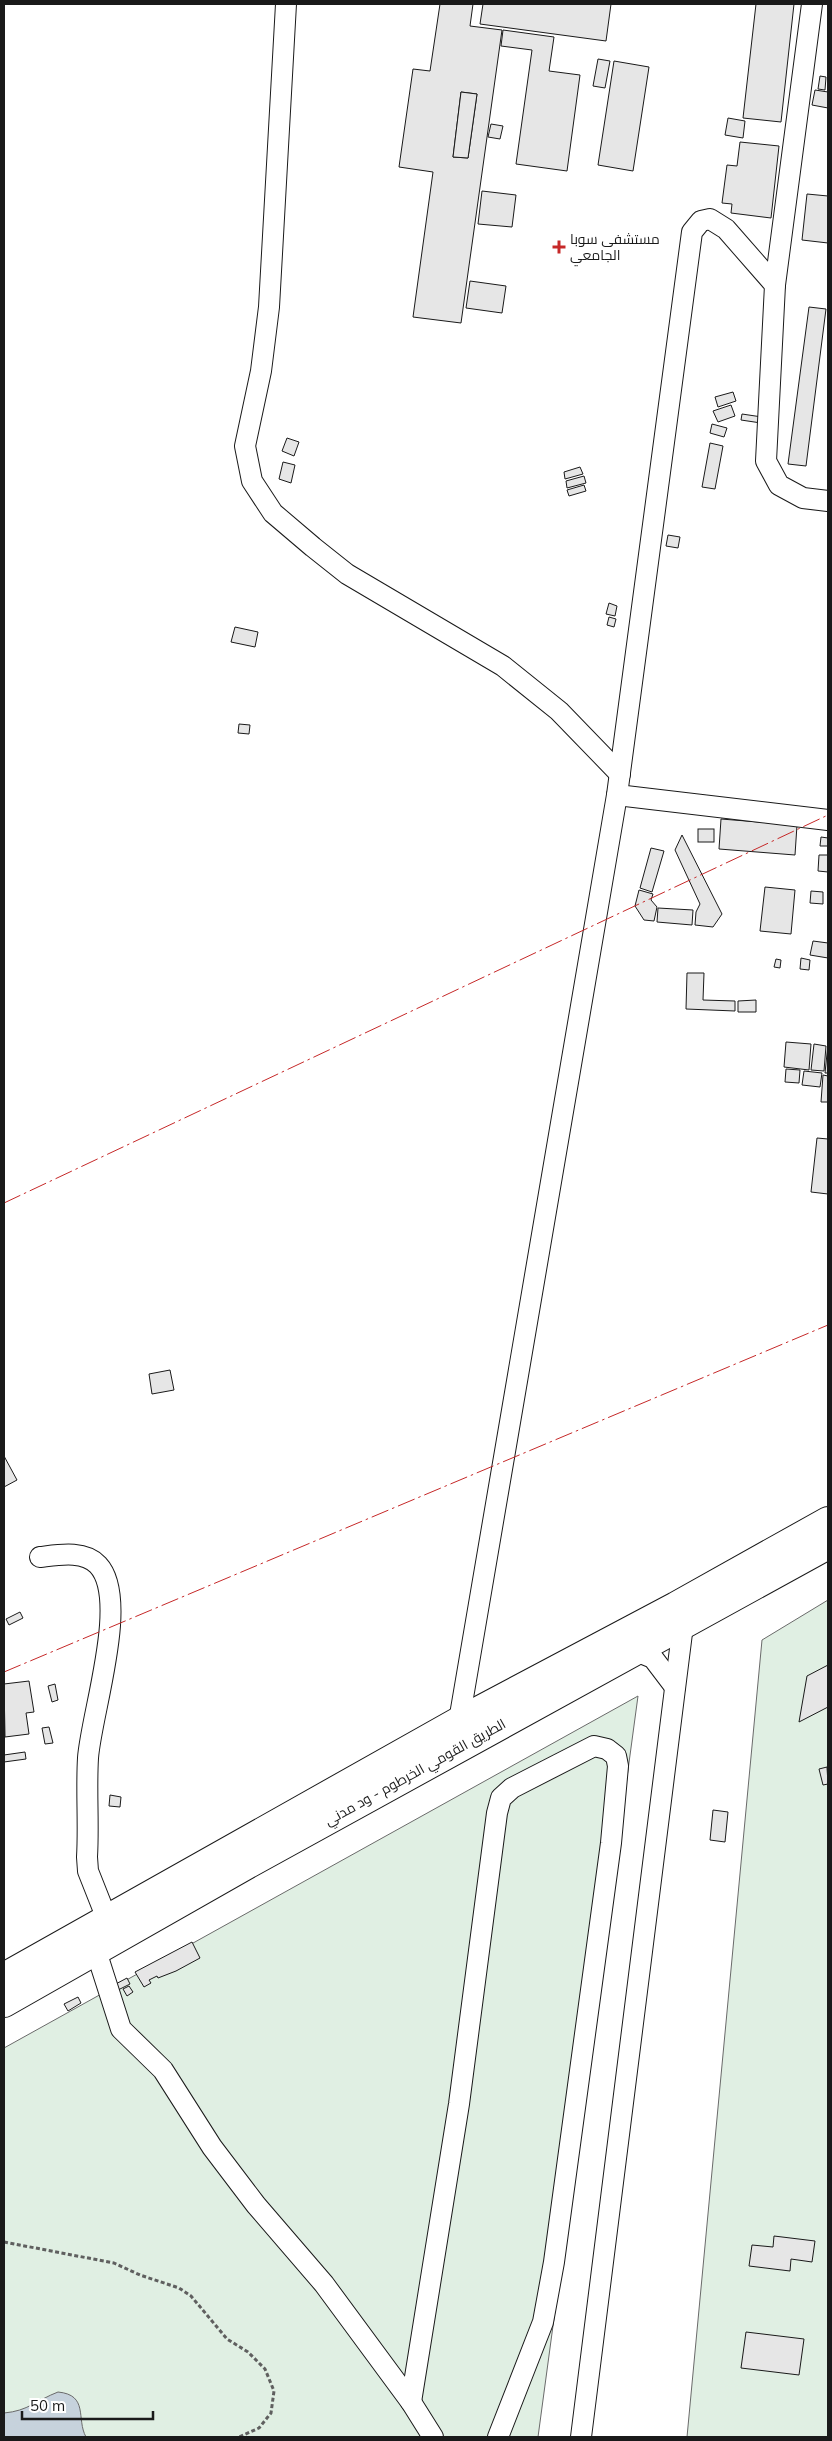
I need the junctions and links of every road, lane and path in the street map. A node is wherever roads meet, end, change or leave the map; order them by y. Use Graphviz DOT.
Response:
graph roads {
  1 [pos="286,4"];
  2 [pos="812,4"];
  3 [pos="776,285"];
  4 [pos="828,502"];
  5 [pos="620,774"];
  6 [pos="617,796"];
  7 [pos="828,820"];
  8 [pos="828,1521"];
  9 [pos="828,1545"];
  10 [pos="40,1557"];
  11 [pos="683,1625"];
  12 [pos="636,1651"];
  13 [pos="674,1687"];
  14 [pos="459,1721"];
  15 [pos="107,1919"];
  16 [pos="96,1951"];
  17 [pos="4,1977"];
  18 [pos="4,2003"];
  19 [pos="4,2242"];
  20 [pos="411,2402"];
  21 [pos="239,2437"];
  22 [pos="433,2437"];
  23 [pos="498,2437"];
  24 [pos="581,2437"];
  1 -- 5 [label="street"];
  2 -- 3 [label="street"];
  3 -- 4 [label="street"];
  3 -- 5 [label="street"];
  5 -- 6 [label="street"];
  6 -- 7 [label="street"];
  6 -- 14 [label="street"];
  8 -- 14 [label="highway, الطريق القومي الخرطوم - ود مدني"];
  9 -- 11 [label="highway, الطريق القومي الخرطوم - ود مدني"];
  10 -- 15 [label="street"];
  11 -- 12 [label="highway, الطريق القومي الخرطوم - ود مدني"];
  11 -- 13 [label="street"];
  12 -- 13 [label="street"];
  12 -- 16 [label="highway, الطريق القومي الخرطوم - ود مدني"];
  13 -- 24 [label="street"];
  14 -- 15 [label="highway, الطريق القومي الخرطوم - ود مدني"];
  15 -- 17 [label="highway, الطريق القومي الخرطوم - ود مدني"];
  16 -- 18 [label="highway, الطريق القومي الخرطوم - ود مدني"];
  16 -- 20 [label="street"];
  19 -- 21 [label="path"];
  20 -- 22 [label="street"];
  20 -- 23 [label="street"];
}
